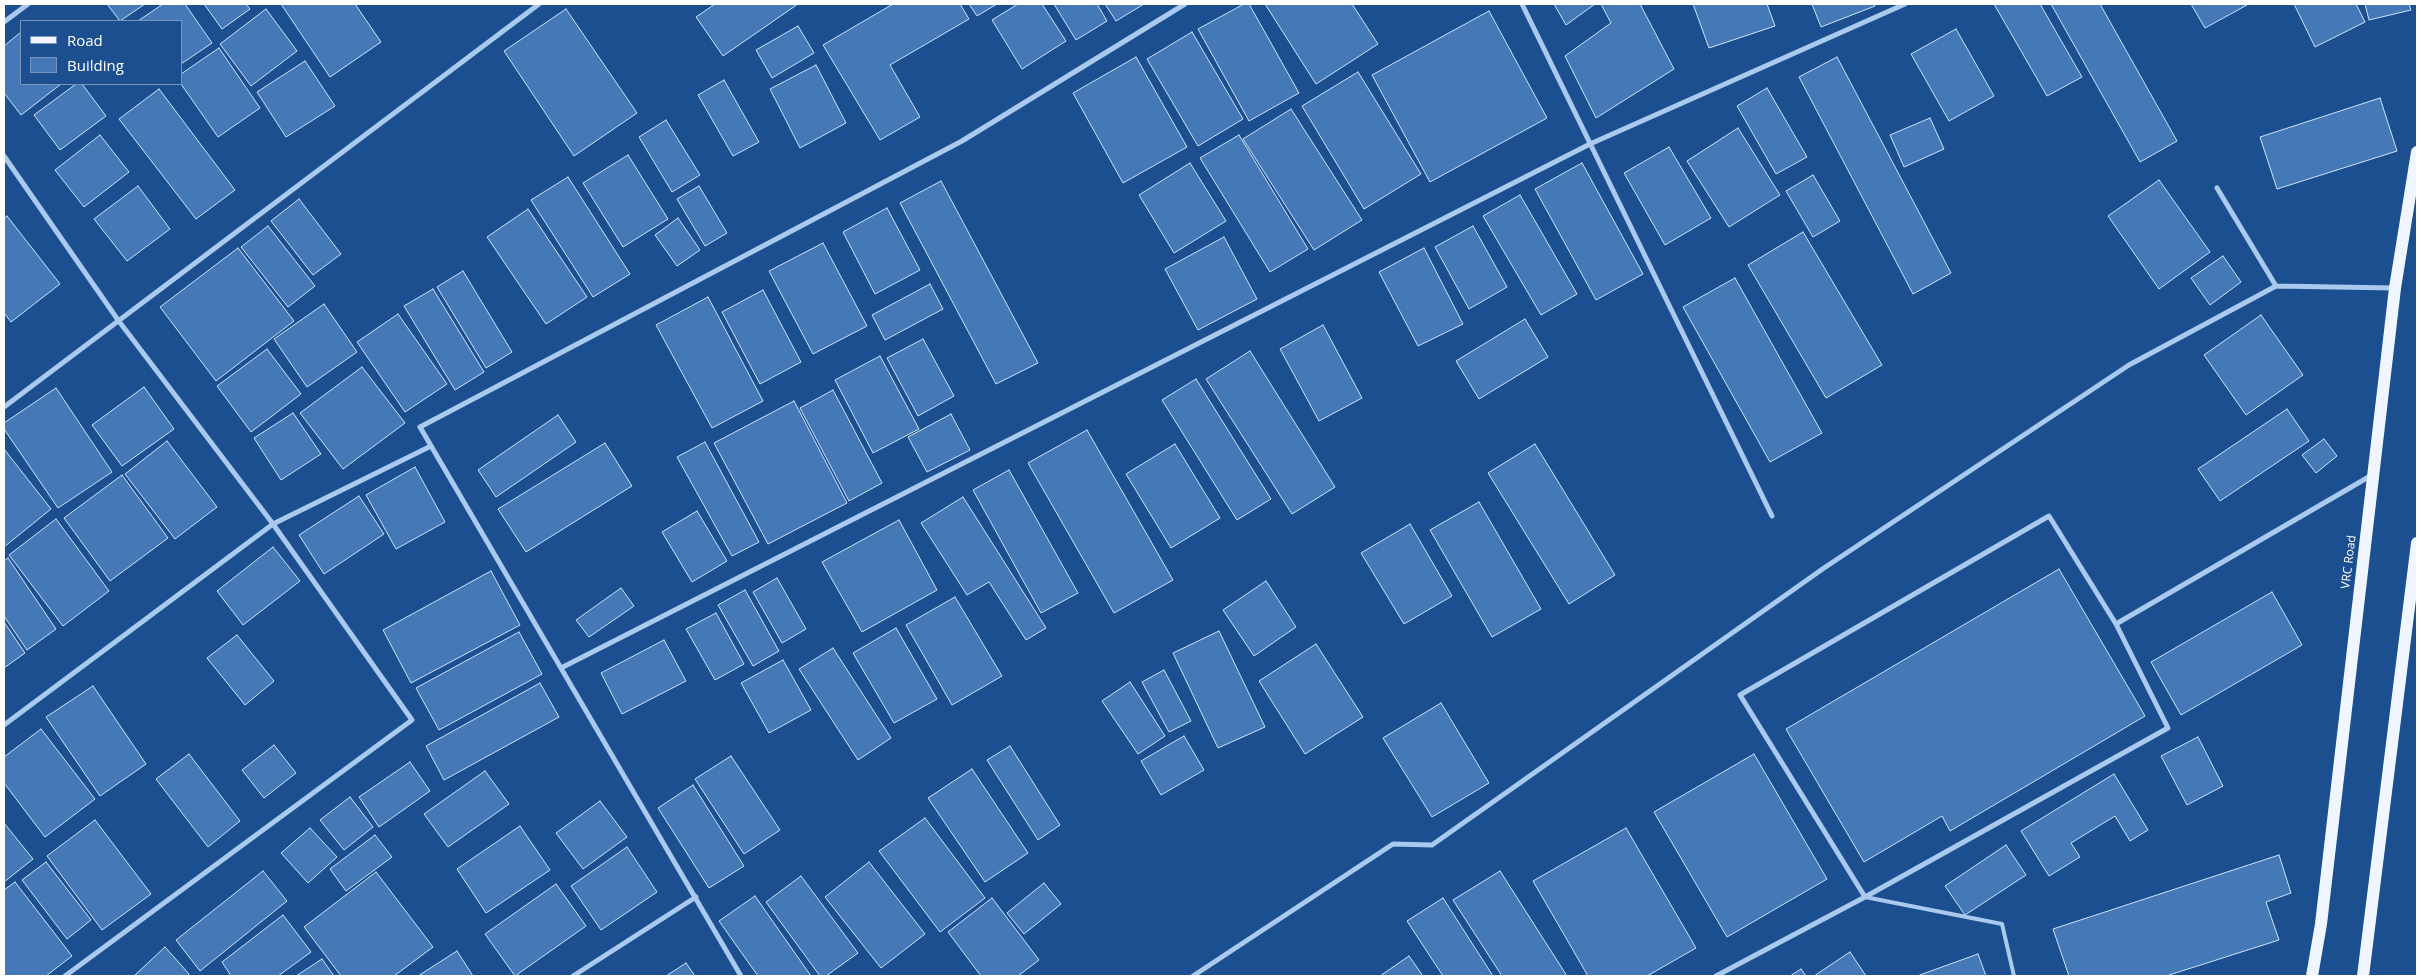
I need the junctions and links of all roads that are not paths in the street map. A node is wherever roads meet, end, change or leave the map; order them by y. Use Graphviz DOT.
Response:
graph roads {
  1 [pos="28,4"];
  2 [pos="539,4"];
  3 [pos="1186,4"];
  4 [pos="1522,4"];
  5 [pos="1905,4"];
  6 [pos="4,22"];
  7 [pos="1590,144"];
  8 [pos="2417,152"];
  9 [pos="4,156"];
  10 [pos="2216,188"];
  11 [pos="2276,286"];
  12 [pos="2395,288"];
  13 [pos="118,320"];
  14 [pos="4,407"];
  15 [pos="431,446"];
  16 [pos="2373,475"];
  17 [pos="1772,516"];
  18 [pos="273,524"];
  19 [pos="2417,543"];
  20 [pos="2116,624"];
  21 [pos="561,668"];
  22 [pos="4,725"];
  23 [pos="696,897"];
  24 [pos="1865,897"];
  25 [pos="65,976"];
  26 [pos="573,976"];
  27 [pos="740,976"];
  28 [pos="1193,976"];
  29 [pos="1716,976"];
  30 [pos="2014,976"];
  31 [pos="2312,976"];
  32 [pos="2362,976"];
  1 -- 6 [label="street"];
  2 -- 13 [label="street"];
  3 -- 15 [label="street"];
  4 -- 7 [label="street"];
  5 -- 7 [label="street"];
  7 -- 17 [label="street"];
  7 -- 21 [label="street"];
  8 -- 12 [label="main road, VRC Road"];
  9 -- 13 [label="street"];
  10 -- 11 [label="street"];
  11 -- 12 [label="street"];
  11 -- 28 [label="street"];
  12 -- 16 [label="main road, VRC Road"];
  13 -- 14 [label="street"];
  13 -- 18 [label="street"];
  15 -- 18 [label="street"];
  15 -- 21 [label="street"];
  16 -- 20 [label="street"];
  16 -- 31 [label="main road, VRC Road"];
  18 -- 22 [label="street"];
  18 -- 25 [label="street"];
  19 -- 32 [label="main road"];
  20 -- 24 [label="street"];
  20 -- 24 [label="street"];
  21 -- 23 [label="street"];
  23 -- 26 [label="street"];
  23 -- 27 [label="street"];
  24 -- 29 [label="street"];
  24 -- 30 [label="lane"];
}
